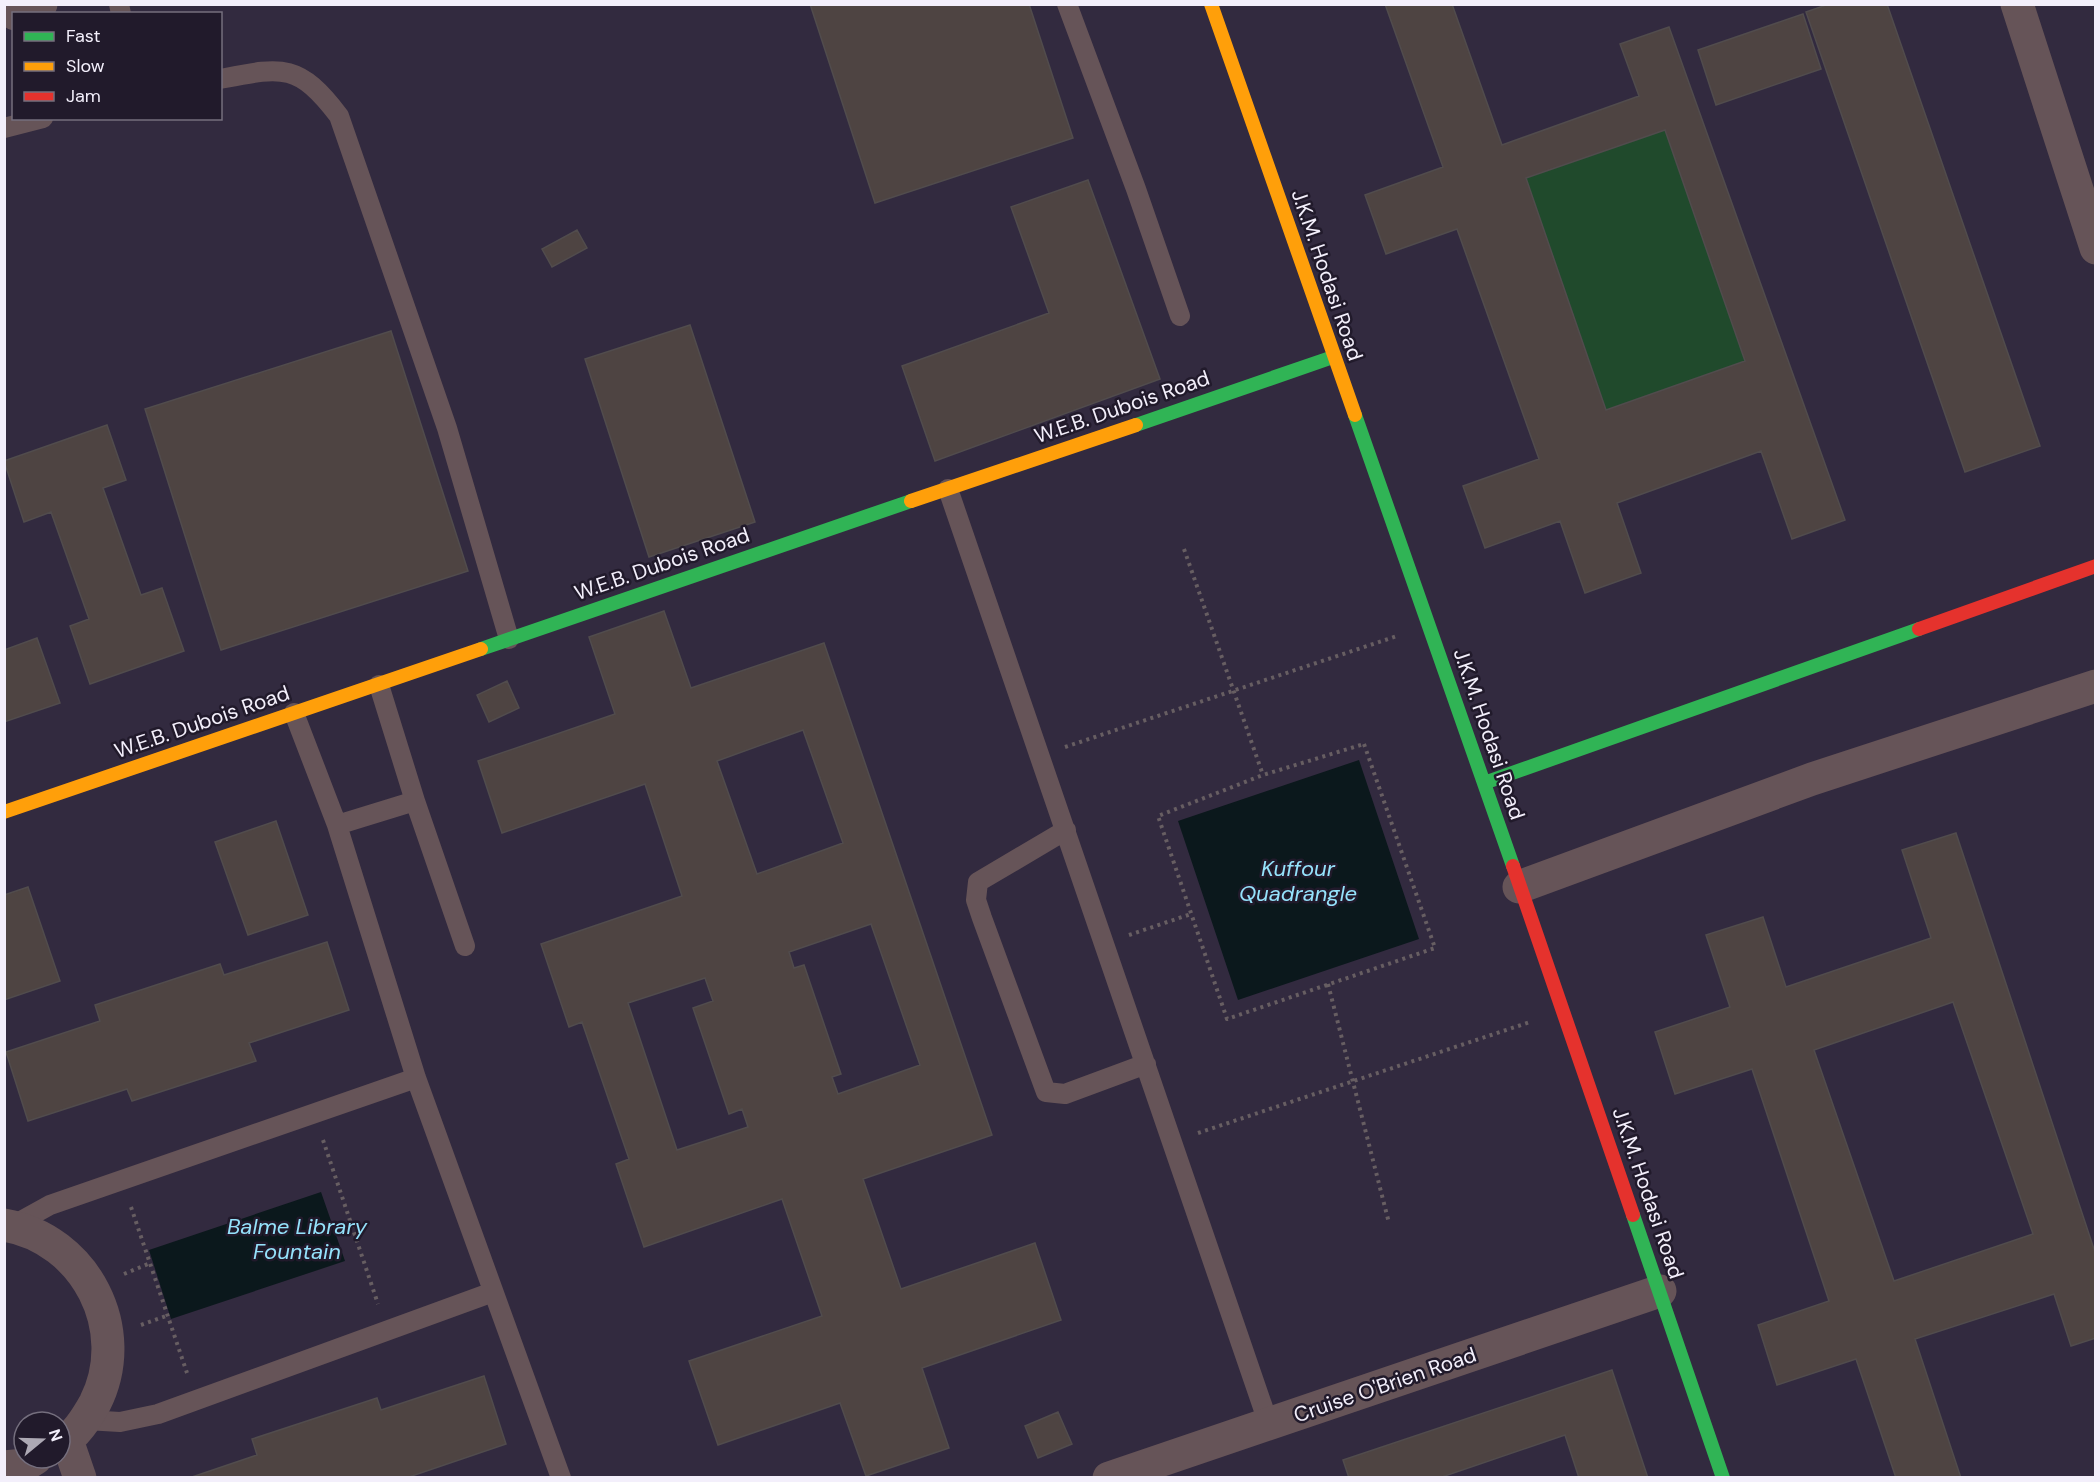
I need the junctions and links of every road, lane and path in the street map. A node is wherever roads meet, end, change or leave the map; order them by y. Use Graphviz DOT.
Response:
graph roads {
  1 [pos="41,4"];
  2 [pos="1067,4"];
  3 [pos="1211,4"];
  4 [pos="2017,4"];
  5 [pos="19,12"];
  6 [pos="222,79"];
  7 [pos="35,120"];
  8 [pos="4,128"];
  9 [pos="2096,248"];
  10 [pos="1180,316"];
  11 [pos="1333,357"];
  12 [pos="948,489"];
  13 [pos="1184,549"];
  14 [pos="2096,566"];
  15 [pos="1429,625"];
  16 [pos="509,639"];
  17 [pos="379,685"];
  18 [pos="2096,686"];
  19 [pos="1233,690"];
  20 [pos="294,713"];
  21 [pos="1041,755"];
  22 [pos="1263,775"];
  23 [pos="1484,783"];
  24 [pos="415,801"];
  25 [pos="4,812"];
  26 [pos="338,825"];
  27 [pos="1066,830"];
  28 [pos="1519,887"];
  29 [pos="1191,914"];
  30 [pos="1105,943"];
  31 [pos="465,946"];
  32 [pos="1328,984"];
  33 [pos="1562,1012"];
  34 [pos="1146,1064"];
  35 [pos="416,1078"];
  36 [pos="1354,1081"];
  37 [pos="314,1114"];
  38 [pos="1173,1142"];
  39 [pos="123,1180"];
  40 [pos="1389,1223"];
  41 [pos="8,1226"];
  42 [pos="148,1264"];
  43 [pos="119,1276"];
  44 [pos="1660,1291"];
  45 [pos="493,1292"];
  46 [pos="166,1316"];
  47 [pos="134,1327"];
  48 [pos="387,1331"];
  49 [pos="197,1401"];
  50 [pos="1269,1425"];
  51 [pos="72,1433"];
  52 [pos="72,1435"];
  53 [pos="72,1440"];
  54 [pos="80,1478"];
  55 [pos="561,1478"];
  56 [pos="1109,1478"];
  57 [pos="1723,1478"];
  1 -- 5 [label="street"];
  2 -- 10 [label="lane"];
  3 -- 11 [label="street, J.K.M. Hodasi Road"];
  4 -- 9 [label="street"];
  6 -- 16 [label="lane"];
  7 -- 8 [label="lane"];
  11 -- 12 [label="street, W.E.B. Dubois Road"];
  11 -- 15 [label="street, J.K.M. Hodasi Road"];
  12 -- 16 [label="street, W.E.B. Dubois Road"];
  12 -- 21 [label="lane"];
  13 -- 19 [label="path"];
  14 -- 23 [label="street"];
  15 -- 19 [label="path"];
  15 -- 23 [label="street, J.K.M. Hodasi Road"];
  16 -- 17 [label="street, W.E.B. Dubois Road"];
  17 -- 20 [label="street, W.E.B. Dubois Road"];
  17 -- 24 [label="lane"];
  18 -- 28 [label="street"];
  19 -- 21 [label="path"];
  19 -- 22 [label="path"];
  20 -- 25 [label="street, W.E.B. Dubois Road"];
  20 -- 26 [label="lane"];
  21 -- 27 [label="lane"];
  22 -- 29 [label="path"];
  22 -- 32 [label="path"];
  23 -- 28 [label="street, J.K.M. Hodasi Road"];
  24 -- 26 [label="lane"];
  24 -- 31 [label="lane"];
  26 -- 35 [label="lane"];
  27 -- 30 [label="lane"];
  27 -- 34 [label="lane"];
  28 -- 33 [label="street, J.K.M. Hodasi Road"];
  29 -- 30 [label="path"];
  29 -- 32 [label="path"];
  30 -- 34 [label="lane"];
  32 -- 36 [label="path"];
  33 -- 36 [label="path"];
  33 -- 44 [label="street, J.K.M. Hodasi Road"];
  34 -- 38 [label="lane"];
  35 -- 37 [label="lane"];
  35 -- 45 [label="lane"];
  36 -- 38 [label="path"];
  36 -- 40 [label="path"];
  37 -- 39 [label="lane"];
  37 -- 48 [label="path"];
  38 -- 50 [label="lane"];
  39 -- 41 [label="lane"];
  39 -- 42 [label="path"];
  41 -- 51 [label="street"];
  42 -- 43 [label="path"];
  42 -- 46 [label="path"];
  44 -- 50 [label="street, Cruise O'Brien Road"];
  44 -- 57 [label="street, J.K.M. Hodasi Road"];
  45 -- 48 [label="lane"];
  45 -- 55 [label="lane"];
  46 -- 47 [label="path"];
  46 -- 49 [label="path"];
  48 -- 49 [label="lane"];
  49 -- 52 [label="lane"];
  50 -- 56 [label="street, Cruise O'Brien Road"];
  53 -- 54 [label="street"];
}
